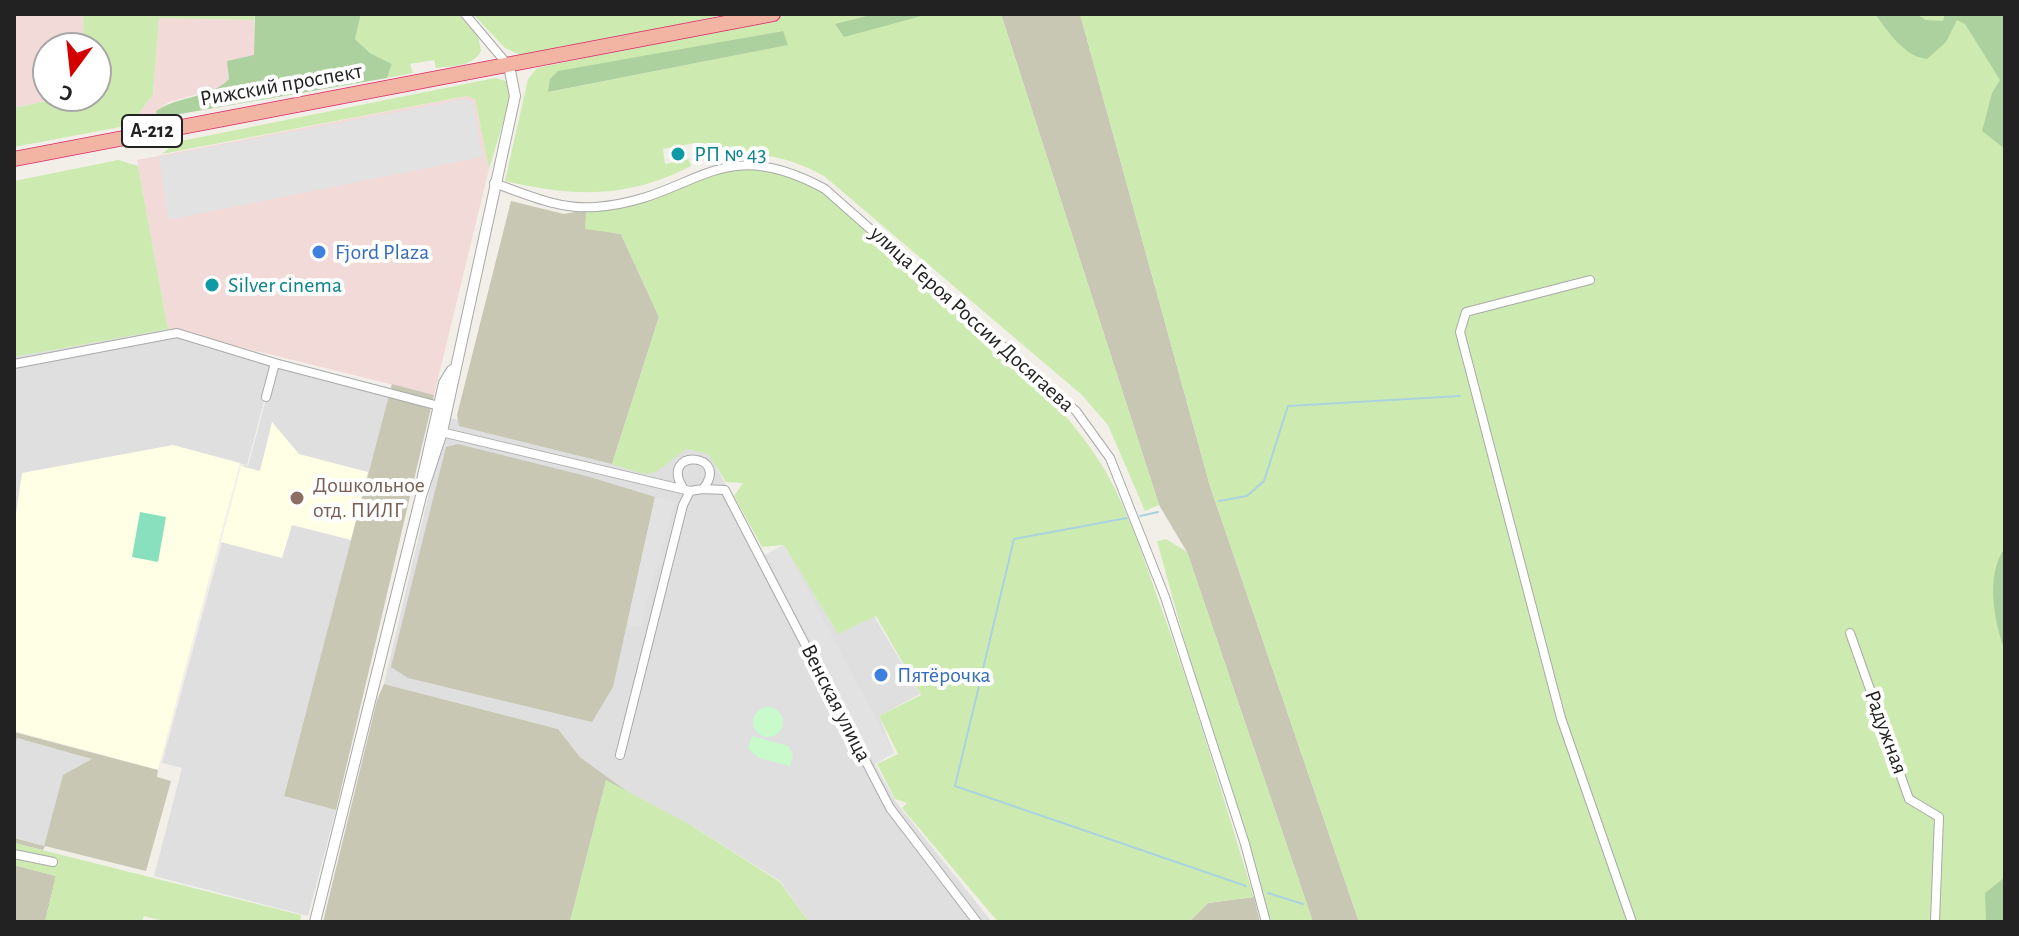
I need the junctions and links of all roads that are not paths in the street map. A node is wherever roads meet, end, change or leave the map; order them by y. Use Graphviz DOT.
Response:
graph roads {
  1 [pos="465,14"];
  2 [pos="773,14"];
  3 [pos="509,66"];
  4 [pos="14,159"];
  5 [pos="494,183"];
  6 [pos="1590,280"];
  7 [pos="275,363"];
  8 [pos="14,364"];
  9 [pos="453,368"];
  10 [pos="266,397"];
  11 [pos="439,406"];
  12 [pos="437,431"];
  13 [pos="687,489"];
  14 [pos="703,489"];
  15 [pos="1850,633"];
  16 [pos="620,755"];
  17 [pos="14,854"];
  18 [pos="53,862"];
  19 [pos="315,922"];
  20 [pos="977,922"];
  21 [pos="1266,922"];
  22 [pos="1632,922"];
  23 [pos="1935,922"];
  1 -- 3 [label="street"];
  2 -- 3 [label="highway, А-212"];
  3 -- 4 [label="highway, Рижский проспект / А-212"];
  3 -- 5 [label="street"];
  5 -- 9 [label="street"];
  5 -- 21 [label="street, улица Героя России Досягаева"];
  6 -- 22 [label="street"];
  7 -- 8 [label="street"];
  7 -- 10 [label="street"];
  7 -- 11 [label="street"];
  9 -- 11 [label="street"];
  9 -- 12 [label="street"];
  11 -- 12 [label="street"];
  12 -- 13 [label="street"];
  12 -- 19 [label="street"];
  13 -- 14 [label="street"];
  13 -- 14 [label="street"];
  13 -- 16 [label="street"];
  14 -- 20 [label="street, Венская улица"];
  15 -- 23 [label="street, Радужная"];
  17 -- 18 [label="street"];
}
